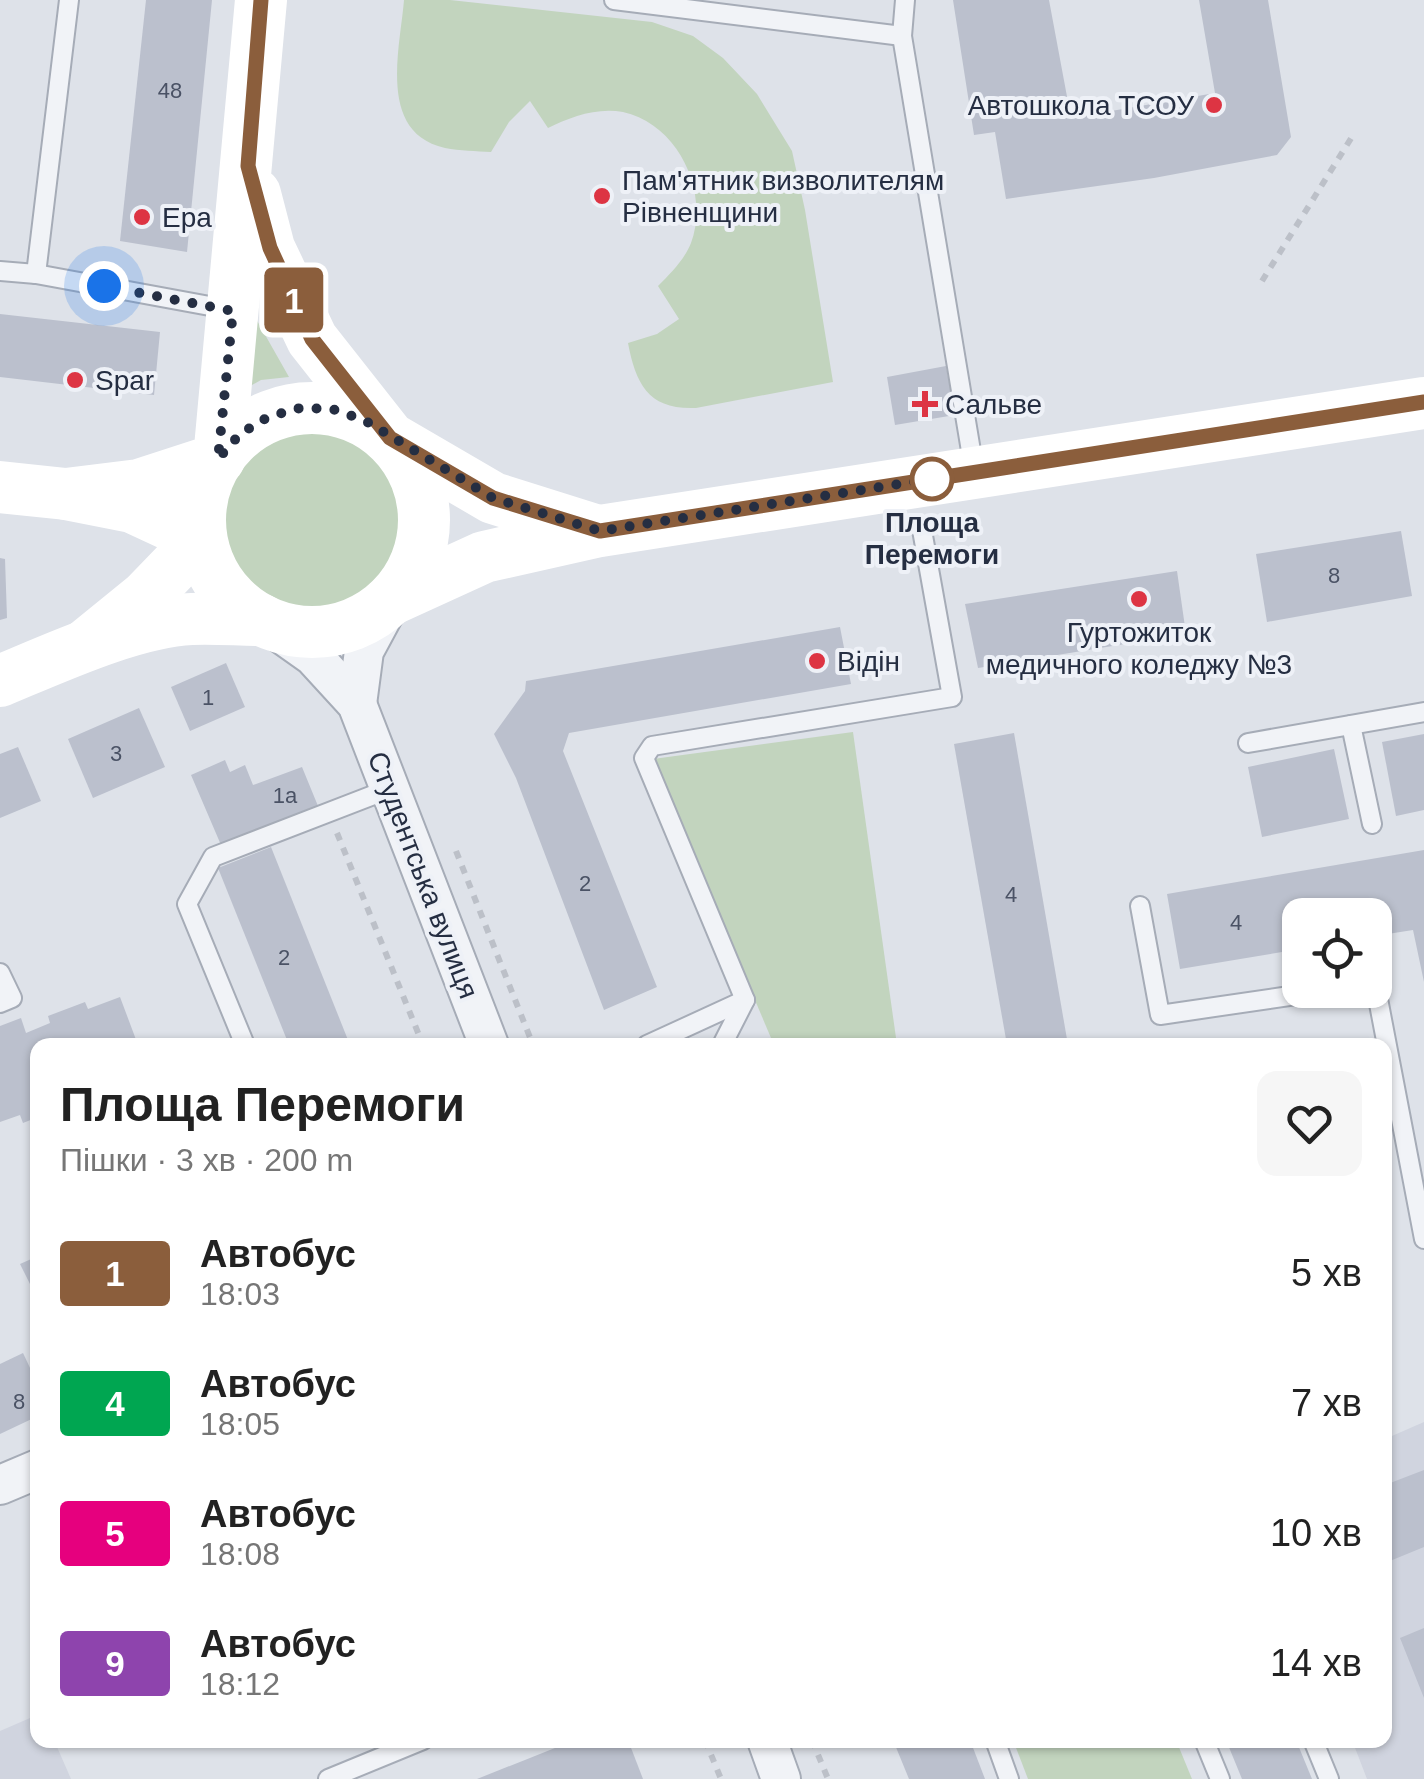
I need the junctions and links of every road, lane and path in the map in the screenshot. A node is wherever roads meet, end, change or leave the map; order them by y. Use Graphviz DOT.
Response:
graph roads {
  1 [pos="69,0"];
  2 [pos="261,0"];
  3 [pos="614,0"];
  4 [pos="905,0"];
  5 [pos="902,36"];
  6 [pos="1356,132"];
  7 [pos="248,166"];
  8 [pos="0,271"];
  9 [pos="36,274"];
  10 [pos="1262,281"];
  11 [pos="233,311"];
  12 [pos="1424,402"];
  13 [pos="390,438"];
  14 [pos="218,459"];
  15 [pos="974,472"];
  16 [pos="0,487"];
  17 [pos="66,494"];
  18 [pos="922,530"];
  19 [pos="600,531"];
  20 [pos="202,539"];
  21 [pos="392,600"];
  22 [pos="262,620"];
  23 [pos="86,646"];
  24 [pos="0,681"];
  25 [pos="358,704"];
  26 [pos="1424,712"];
  27 [pos="1350,725"];
  28 [pos="1248,743"];
  29 [pos="390,788"];
  30 [pos="328,812"];
  31 [pos="1372,824"];
  32 [pos="455,848"];
  33 [pos="1140,906"];
  34 [pos="0,973"];
  35 [pos="1282,997"];
  36 [pos="745,1000"];
  37 [pos="0,1003"];
  38 [pos="1380,1008"];
  39 [pos="242,1038"];
  40 [pos="420,1038"];
  41 [pos="486,1038"];
  42 [pos="530,1038"];
  43 [pos="663,1038"];
  44 [pos="726,1038"];
  45 [pos="1385,1038"];
  46 [pos="1392,1073"];
  47 [pos="1424,1240"];
  48 [pos="30,1472"];
  49 [pos="0,1485"];
  50 [pos="403,1748"];
  51 [pos="709,1748"];
  52 [pos="770,1748"];
  53 [pos="815,1748"];
  54 [pos="998,1748"];
  55 [pos="1207,1748"];
  56 [pos="1316,1748"];
  57 [pos="328,1779"];
  58 [pos="721,1779"];
  59 [pos="782,1779"];
  60 [pos="828,1779"];
  61 [pos="1010,1779"];
  62 [pos="1220,1779"];
  63 [pos="1328,1779"];
  1 -- 9 [label="lane"];
  2 -- 7 [label="main road"];
  3 -- 5 [label="lane"];
  4 -- 5 [label="lane"];
  5 -- 15 [label="lane"];
  6 -- 10 [label="path"];
  7 -- 11 [label="main road"];
  7 -- 13 [label="main road"];
  8 -- 9 [label="lane"];
  9 -- 11 [label="lane"];
  11 -- 14 [label="main road"];
  12 -- 15 [label="main road"];
  13 -- 14 [label="main road"];
  13 -- 19 [label="main road"];
  13 -- 21 [label="main road"];
  14 -- 17 [label="main road"];
  14 -- 20 [label="main road"];
  15 -- 19 [label="main road"];
  16 -- 17 [label="main road"];
  17 -- 20 [label="main road"];
  18 -- 36 [label="lane"];
  19 -- 21 [label="main road"];
  20 -- 22 [label="main road"];
  20 -- 23 [label="main road"];
  21 -- 22 [label="main road"];
  21 -- 25 [label="street"];
  22 -- 23 [label="main road"];
  22 -- 25 [label="street"];
  23 -- 24 [label="main road"];
  25 -- 29 [label="street, Студентська вулиця"];
  26 -- 27 [label="lane"];
  27 -- 28 [label="lane"];
  27 -- 31 [label="lane"];
  29 -- 30 [label="lane"];
  29 -- 41 [label="street, Студентська вулиця"];
  30 -- 39 [label="lane"];
  30 -- 40 [label="path"];
  32 -- 42 [label="path"];
  33 -- 35 [label="lane"];
  34 -- 37 [label="lane"];
  36 -- 43 [label="lane"];
  36 -- 44 [label="lane"];
  38 -- 45 [label="lane"];
  46 -- 47 [label="lane"];
  48 -- 49 [label="street"];
  50 -- 57 [label="lane"];
  51 -- 58 [label="path"];
  52 -- 59 [label="street"];
  53 -- 60 [label="path"];
  54 -- 61 [label="lane"];
  55 -- 62 [label="lane"];
  56 -- 63 [label="lane"];
}
